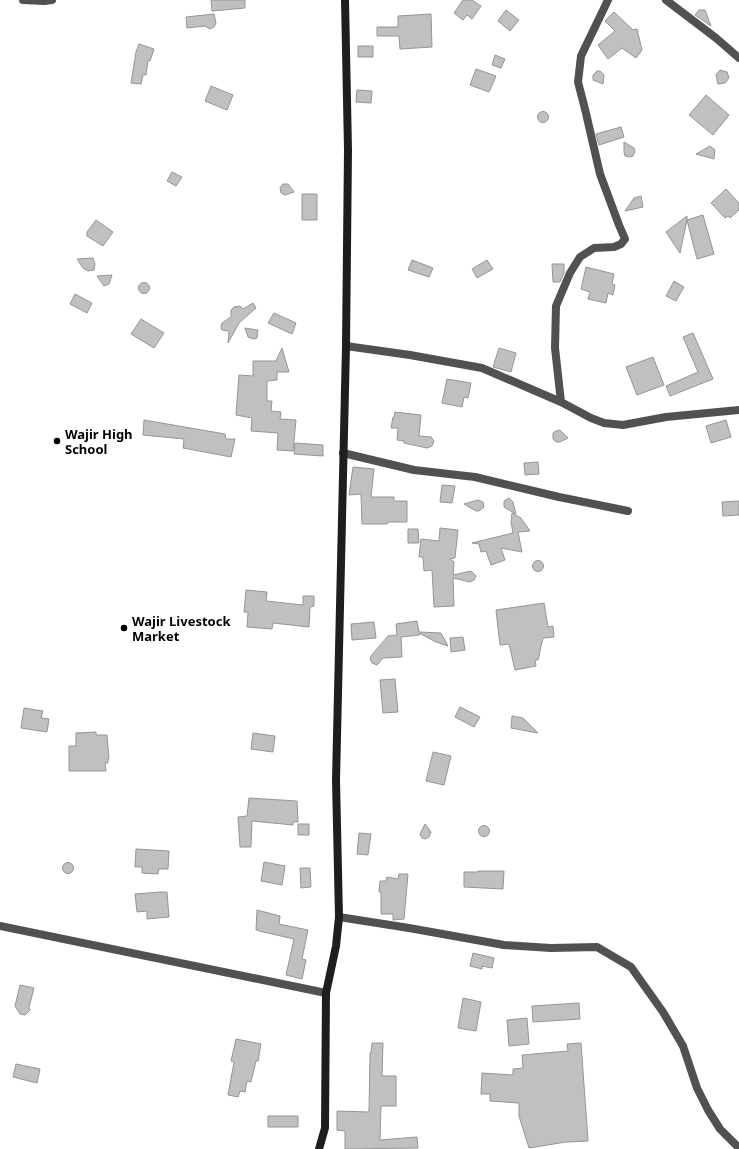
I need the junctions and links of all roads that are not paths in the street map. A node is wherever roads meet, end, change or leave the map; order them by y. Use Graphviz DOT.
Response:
graph roads {
  1 [pos="23,0"];
  2 [pos="52,0"];
  3 [pos="345,0"];
  4 [pos="608,0"];
  5 [pos="666,0"];
  6 [pos="739,58"];
  7 [pos="346,346"];
  8 [pos="561,402"];
  9 [pos="739,410"];
  10 [pos="343,453"];
  11 [pos="628,512"];
  12 [pos="339,918"];
  13 [pos="0,926"];
  14 [pos="326,993"];
  15 [pos="739,1148"];
  16 [pos="320,1149"];
  1 -- 2 [label="street"];
  3 -- 7 [label="street"];
  4 -- 8 [label="street"];
  5 -- 6 [label="street"];
  7 -- 8 [label="street"];
  7 -- 10 [label="street"];
  8 -- 9 [label="street"];
  10 -- 11 [label="street"];
  10 -- 12 [label="street"];
  12 -- 14 [label="street"];
  12 -- 15 [label="street"];
  13 -- 14 [label="street"];
  14 -- 16 [label="street"];
}
